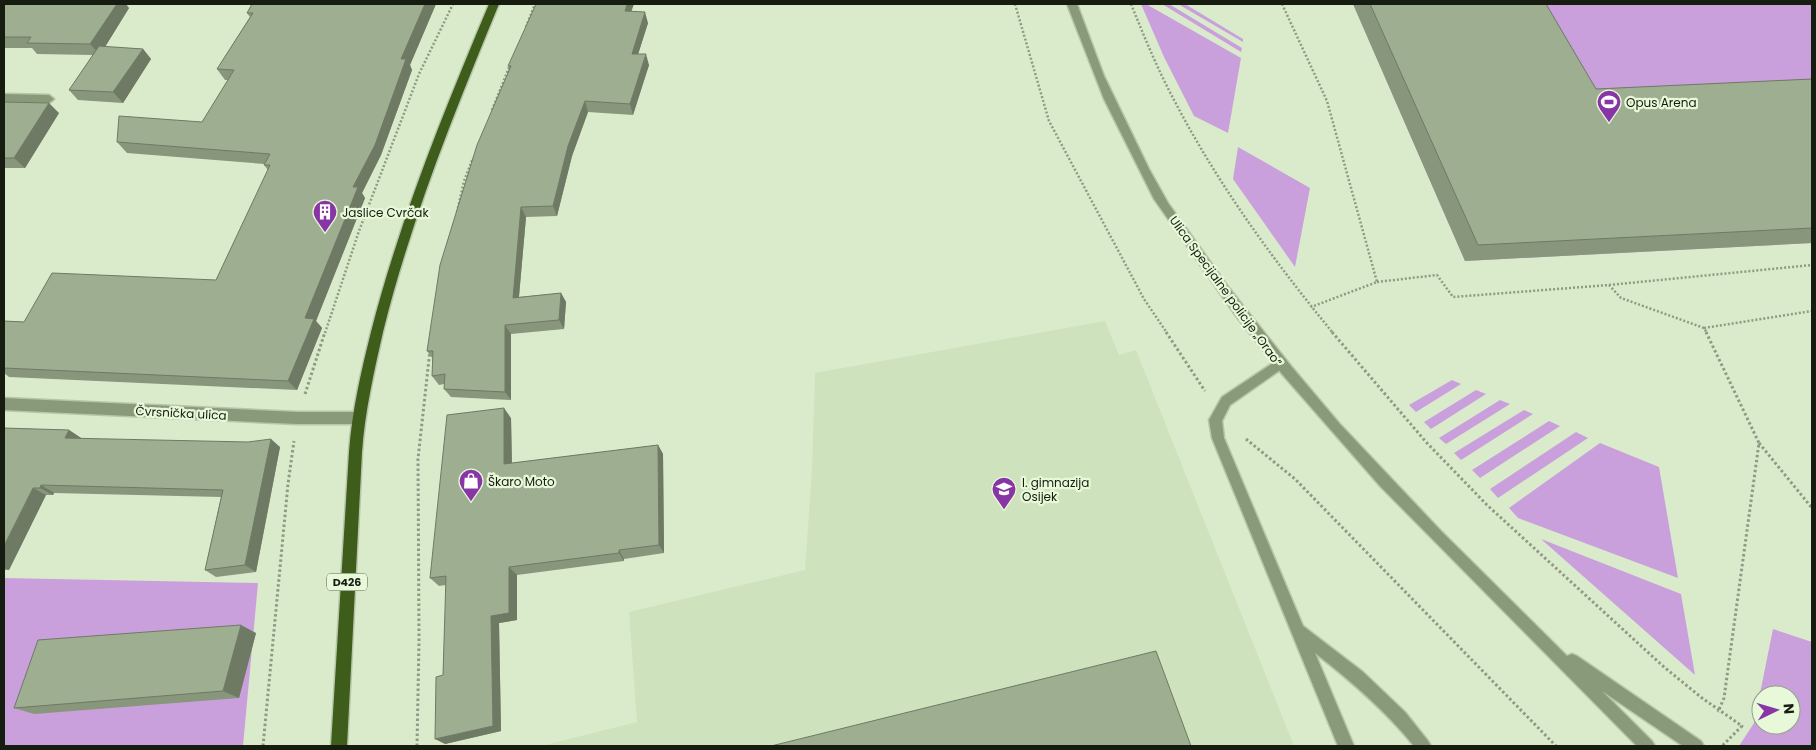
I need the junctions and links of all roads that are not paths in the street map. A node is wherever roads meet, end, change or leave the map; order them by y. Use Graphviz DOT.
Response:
graph roads {
  1 [pos="494,4"];
  2 [pos="1072,4"];
  3 [pos="4,98"];
  4 [pos="49,99"];
  5 [pos="1280,364"];
  6 [pos="4,404"];
  7 [pos="359,418"];
  8 [pos="1298,631"];
  9 [pos="1547,644"];
  10 [pos="339,746"];
  11 [pos="1346,746"];
  12 [pos="1423,746"];
  13 [pos="1647,746"];
  14 [pos="1696,746"];
  1 -- 7 [label="main road, D426"];
  2 -- 5 [label="street, Ulica Specijalne policije „Orao“"];
  3 -- 4 [label="street"];
  5 -- 8 [label="street"];
  5 -- 9 [label="street, Ulica Specijalne policije „Orao“"];
  6 -- 7 [label="street, Čvrsnička ulica"];
  7 -- 10 [label="main road, D426"];
  8 -- 11 [label="street"];
  8 -- 12 [label="street"];
  9 -- 13 [label="street, Ulica Specijalne policije „Orao“"];
  9 -- 14 [label="street, Ulica Specijalne policije „Orao“"];
}
